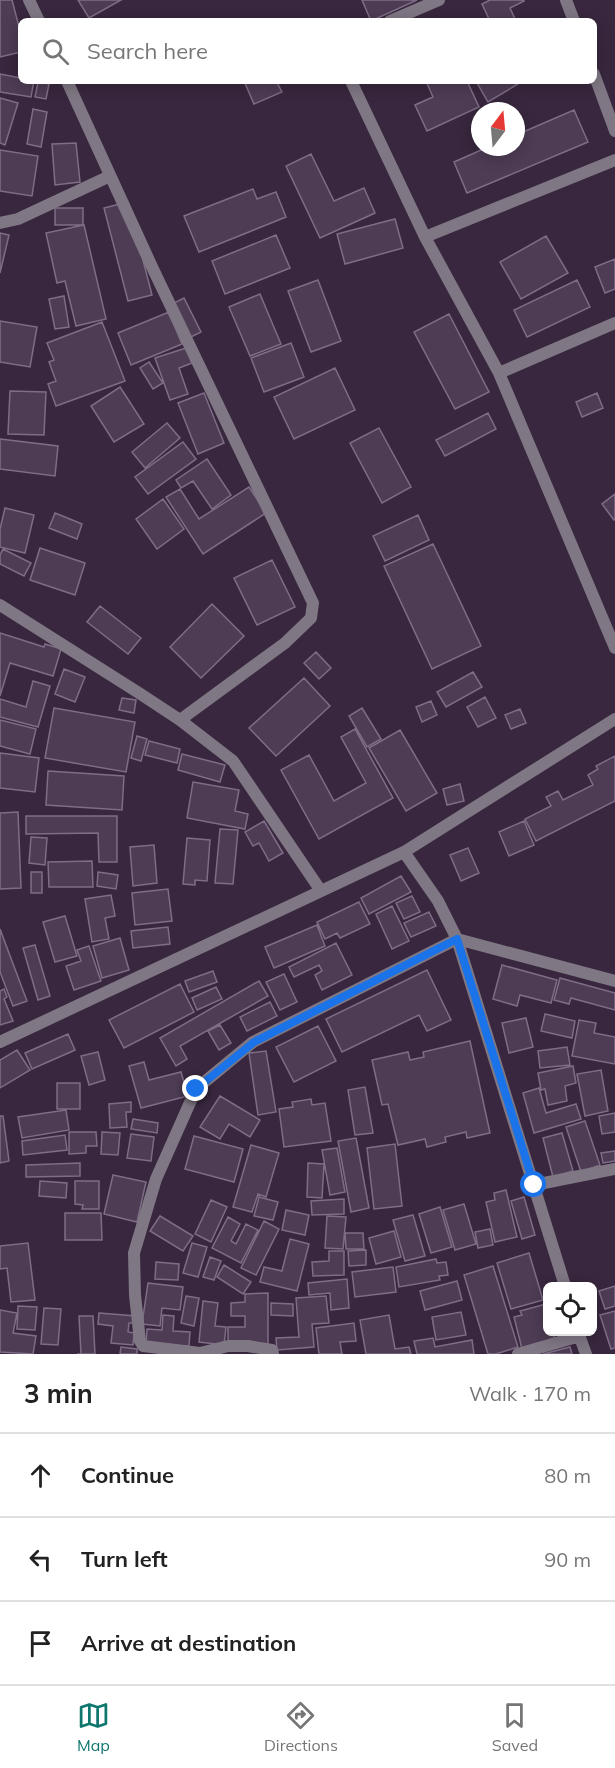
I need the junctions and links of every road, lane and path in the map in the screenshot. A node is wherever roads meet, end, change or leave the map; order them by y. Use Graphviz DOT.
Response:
graph roads {
  1 [pos="29,0"];
  2 [pos="440,0"];
  3 [pos="566,0"];
  4 [pos="38,18"];
  5 [pos="397,18"];
  6 [pos="573,18"];
  7 [pos="597,82"];
  8 [pos="68,84"];
  9 [pos="352,84"];
  10 [pos="615,131"];
  11 [pos="615,160"];
  12 [pos="110,176"];
  13 [pos="0,223"];
  14 [pos="425,237"];
  15 [pos="615,323"];
  16 [pos="499,374"];
  17 [pos="0,605"];
  18 [pos="615,648"];
  19 [pos="615,719"];
  20 [pos="180,720"];
  21 [pos="404,852"];
  22 [pos="321,891"];
  23 [pos="457,939"];
  24 [pos="615,981"];
  25 [pos="0,1042"];
  26 [pos="615,1169"];
  27 [pos="534,1185"];
  28 [pos="563,1282"];
  29 [pos="573,1336"];
  30 [pos="580,1336"];
  31 [pos="273,1354"];
  32 [pos="518,1354"];
  33 [pos="586,1354"];
  1 -- 4 [label="street"];
  2 -- 5 [label="street"];
  3 -- 6 [label="street"];
  7 -- 10 [label="street"];
  8 -- 12 [label="street"];
  9 -- 14 [label="street"];
  11 -- 14 [label="street"];
  12 -- 13 [label="street"];
  12 -- 20 [label="street"];
  14 -- 16 [label="street"];
  15 -- 16 [label="street"];
  16 -- 18 [label="street"];
  17 -- 20 [label="street"];
  19 -- 21 [label="street"];
  20 -- 22 [label="street"];
  21 -- 22 [label="street"];
  21 -- 23 [label="street"];
  22 -- 25 [label="street"];
  23 -- 24 [label="street"];
  23 -- 27 [label="street"];
  23 -- 31 [label="street"];
  26 -- 27 [label="street"];
  27 -- 28 [label="street"];
  29 -- 32 [label="street"];
  30 -- 33 [label="street"];
}
